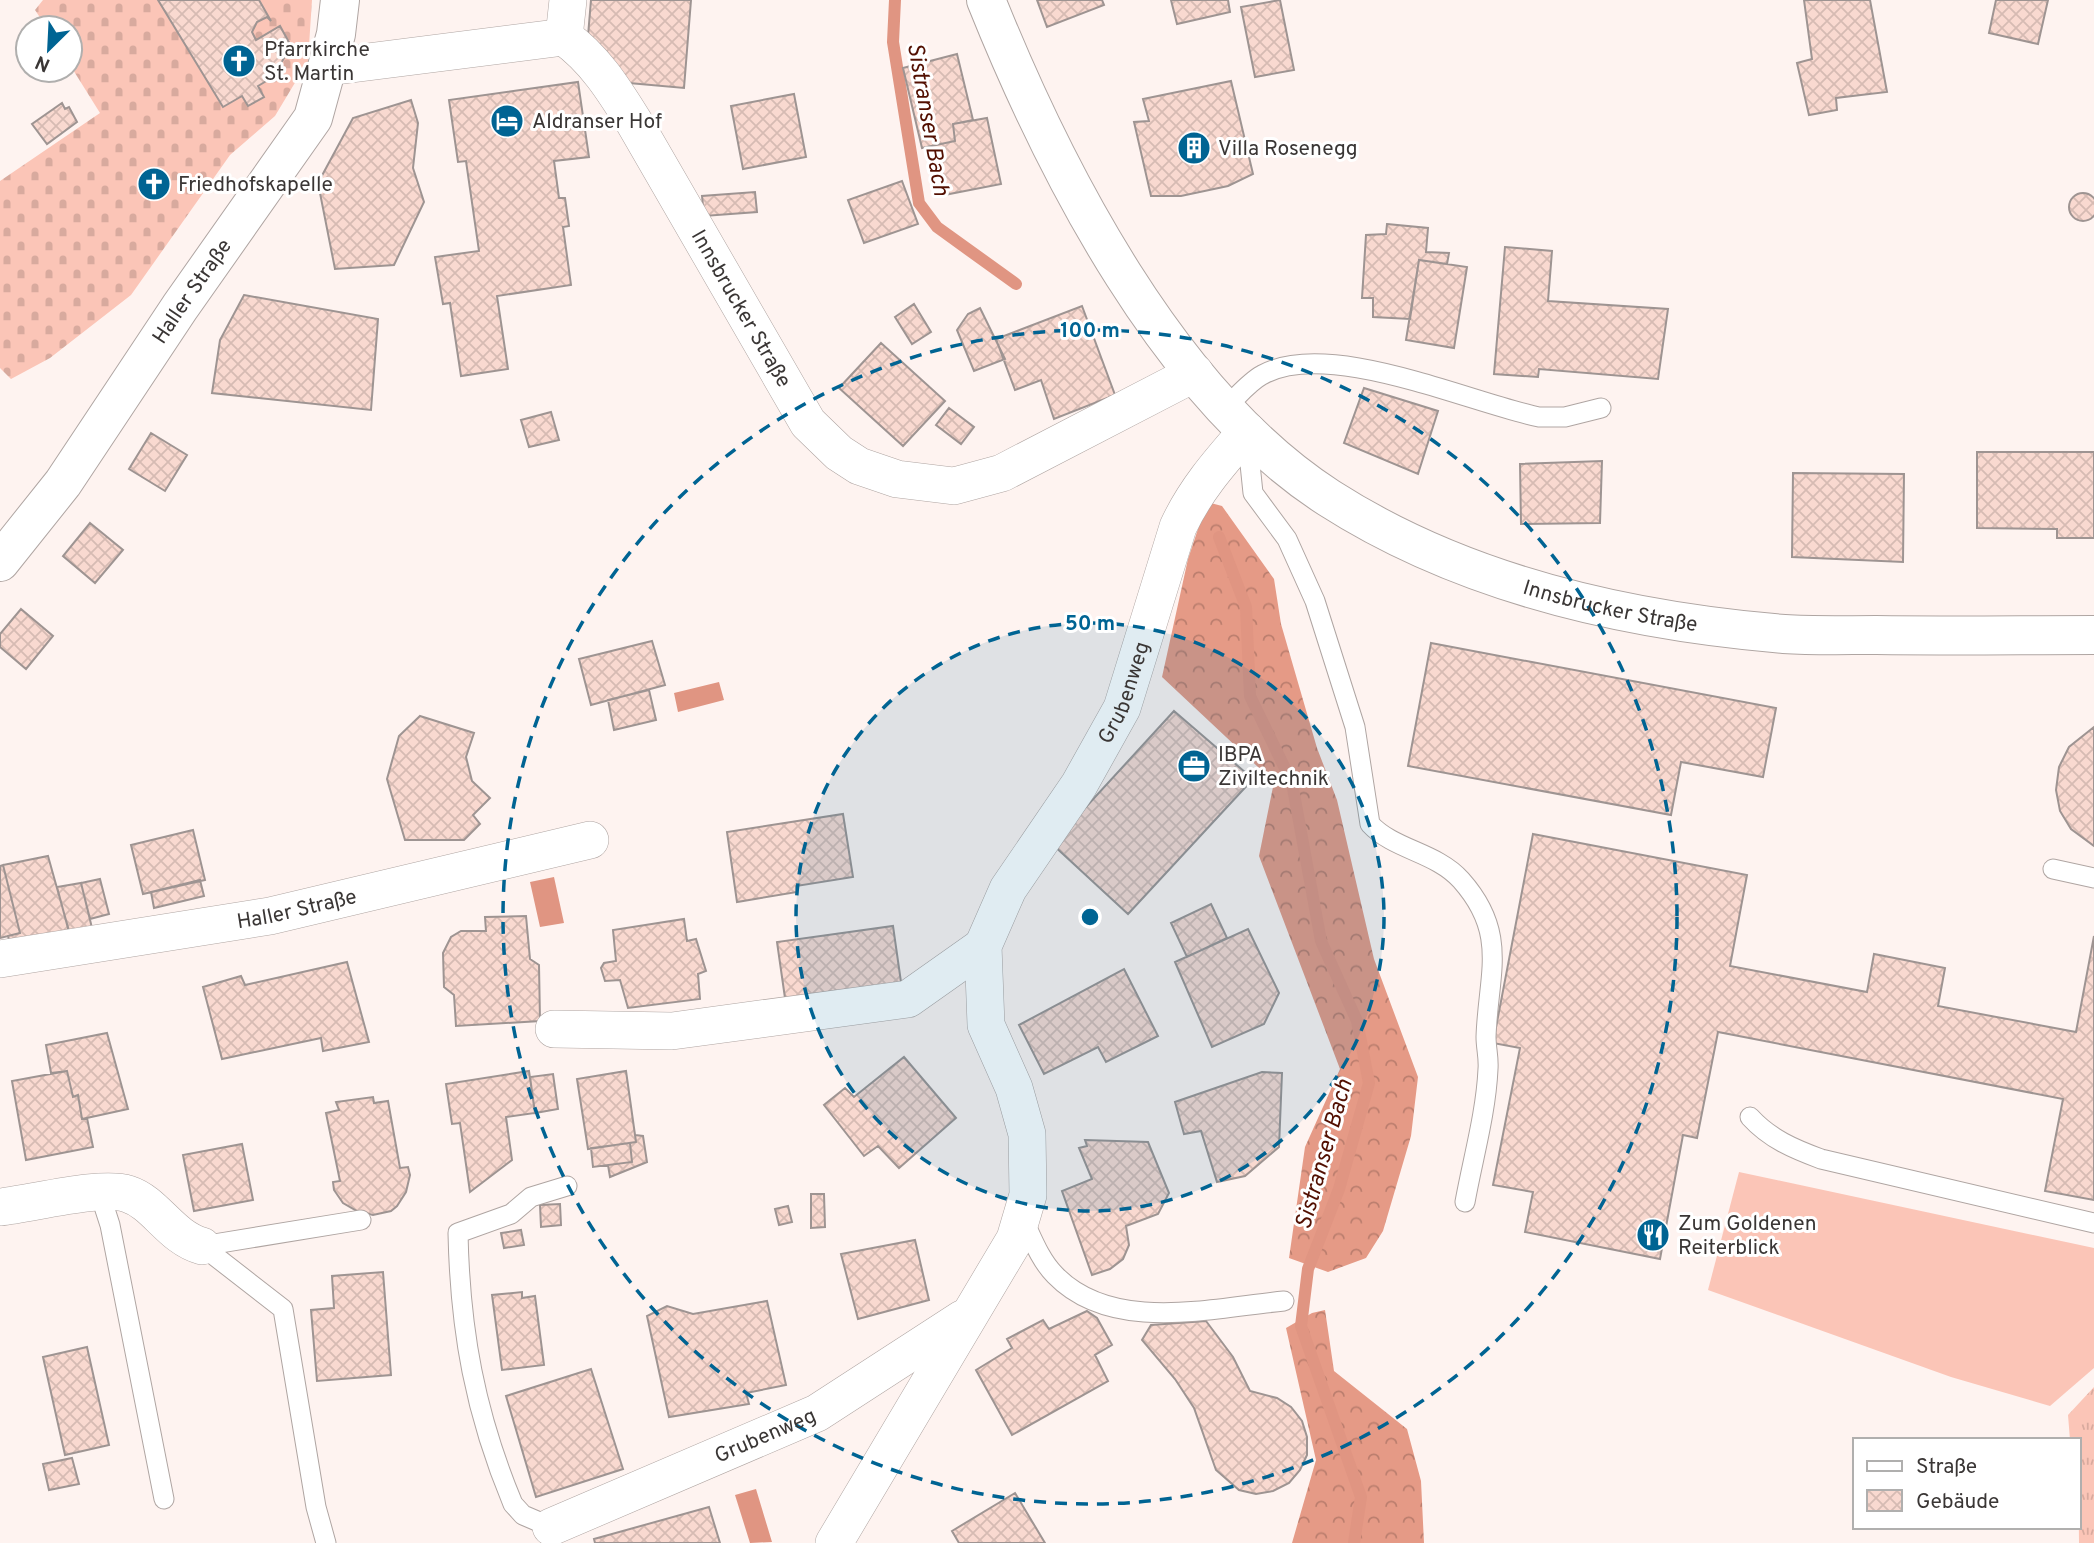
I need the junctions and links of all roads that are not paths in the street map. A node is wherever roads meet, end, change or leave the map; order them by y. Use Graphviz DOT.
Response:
graph roads {
  1 [pos="340,0"];
  2 [pos="568,0"];
  3 [pos="986,0"];
  4 [pos="564,37"];
  5 [pos="328,67"];
  6 [pos="1195,373"];
  7 [pos="1601,408"];
  8 [pos="1236,419"];
  9 [pos="0,562"];
  10 [pos="2094,635"];
  11 [pos="590,840"];
  12 [pos="2053,869"];
  13 [pos="2094,878"];
  14 [pos="983,946"];
  15 [pos="0,959"];
  16 [pos="554,1029"];
  17 [pos="1750,1117"];
  18 [pos="567,1186"];
  19 [pos="100,1194"];
  20 [pos="1465,1202"];
  21 [pos="0,1207"];
  22 [pos="1022,1218"];
  23 [pos="361,1220"];
  24 [pos="2094,1223"];
  25 [pos="202,1246"];
  26 [pos="1284,1301"];
  27 [pos="966,1317"];
  28 [pos="164,1499"];
  29 [pos="551,1527"];
  30 [pos="326,1543"];
  31 [pos="834,1543"];
  1 -- 5 [label="main road, Haller Straße"];
  2 -- 4 [label="street"];
  3 -- 6 [label="main road, Innsbrucker Straße"];
  4 -- 5 [label="street"];
  4 -- 6 [label="street, Innsbrucker Straße"];
  5 -- 9 [label="main road, Haller Straße"];
  6 -- 8 [label="main road, Innsbrucker Straße"];
  7 -- 8 [label="lane"];
  8 -- 10 [label="main road, Innsbrucker Straße"];
  8 -- 14 [label="street, Grubenweg"];
  8 -- 20 [label="lane"];
  11 -- 15 [label="street, Haller Straße"];
  12 -- 13 [label="lane"];
  14 -- 16 [label="street"];
  14 -- 22 [label="street, Grubenweg"];
  17 -- 24 [label="lane"];
  18 -- 29 [label="lane"];
  19 -- 21 [label="street"];
  19 -- 25 [label="street"];
  19 -- 28 [label="lane"];
  22 -- 26 [label="lane"];
  22 -- 27 [label="street, Grubenweg"];
  23 -- 25 [label="lane"];
  25 -- 30 [label="lane"];
  27 -- 29 [label="street, Grubenweg"];
  27 -- 31 [label="street, Grubenweg"];
}
